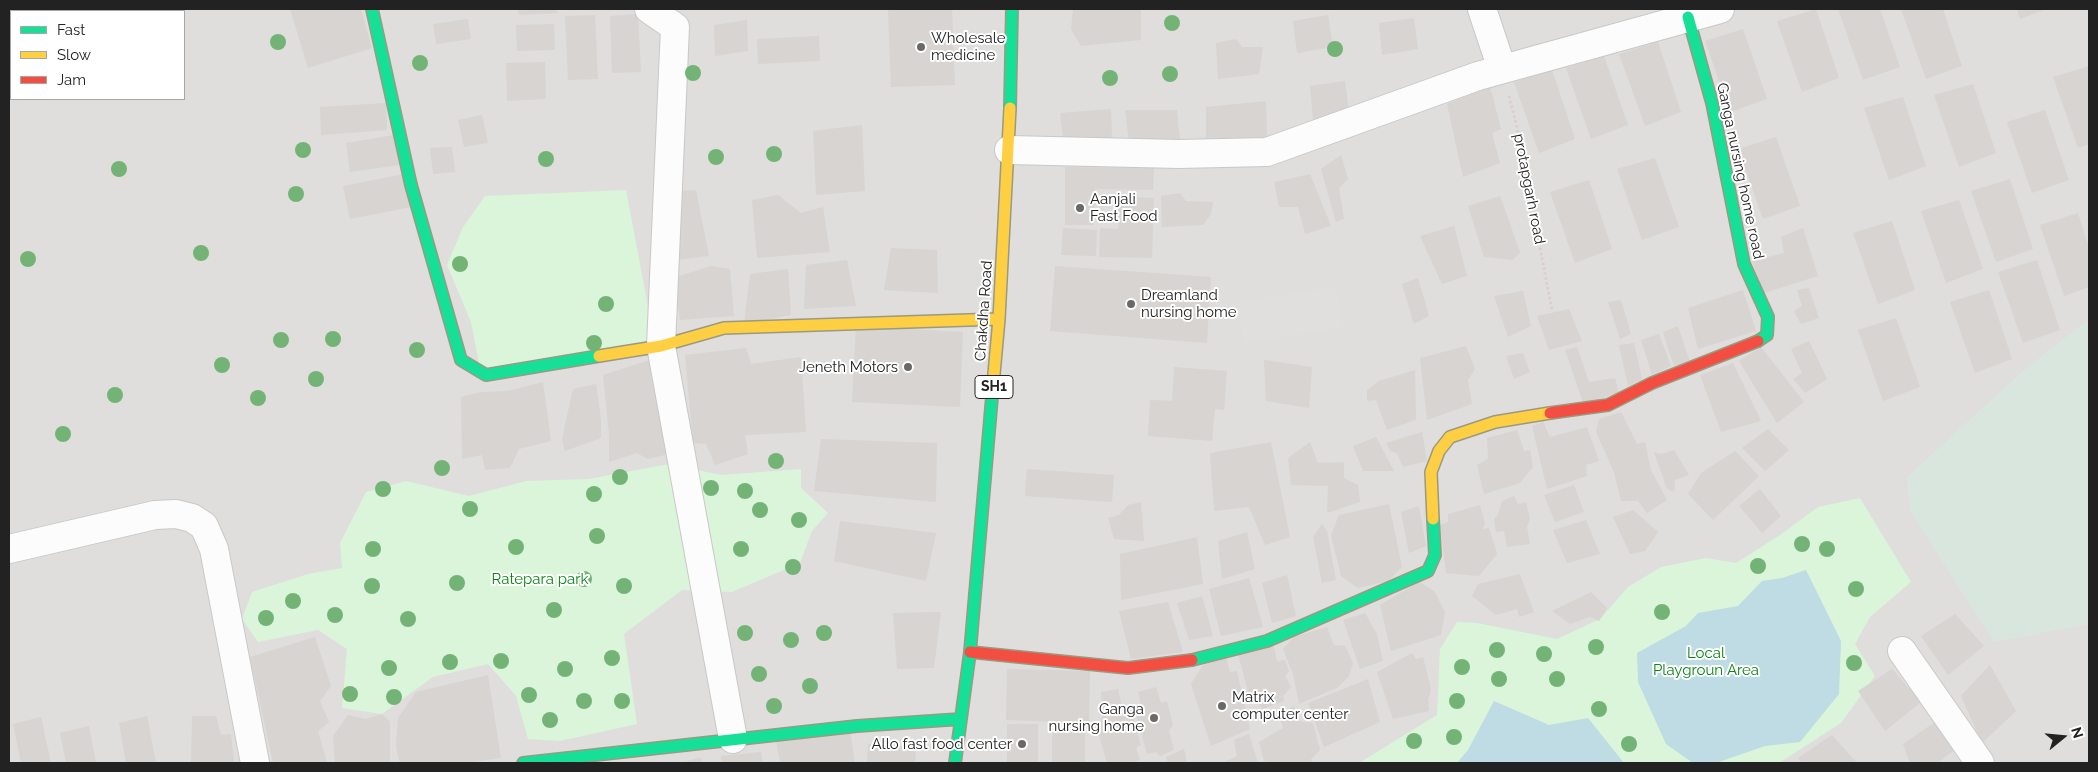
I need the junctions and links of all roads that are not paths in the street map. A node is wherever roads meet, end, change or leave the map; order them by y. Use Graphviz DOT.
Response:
graph roads {
  1 [pos="372,9"];
  2 [pos="648,9"];
  3 [pos="1012,9"];
  4 [pos="1482,9"];
  5 [pos="1720,9"];
  6 [pos="1688,17"];
  7 [pos="1502,69"];
  8 [pos="1009,150"];
  9 [pos="1000,319"];
  10 [pos="661,346"];
  11 [pos="9,549"];
  12 [pos="1902,651"];
  13 [pos="970,652"];
  14 [pos="961,719"];
  15 [pos="733,739"];
  16 [pos="255,763"];
  17 [pos="523,763"];
  18 [pos="955,763"];
  19 [pos="1980,763"];
  1 -- 10 [label="street"];
  2 -- 10 [label="street"];
  3 -- 8 [label="street, Chakdha Road / SH1"];
  4 -- 7 [label="street"];
  5 -- 6 [label="street"];
  6 -- 7 [label="street"];
  6 -- 13 [label="street, Ganga nursing home road"];
  7 -- 8 [label="street"];
  8 -- 9 [label="street, Chakdha Road / SH1"];
  9 -- 10 [label="street"];
  9 -- 13 [label="street, Chakdha Road / SH1"];
  10 -- 15 [label="street"];
  11 -- 16 [label="street"];
  12 -- 19 [label="street"];
  13 -- 14 [label="street, Chakdha Road / SH1"];
  14 -- 15 [label="street"];
  14 -- 18 [label="street, Chakdha Road / SH1"];
  15 -- 17 [label="street"];
}
